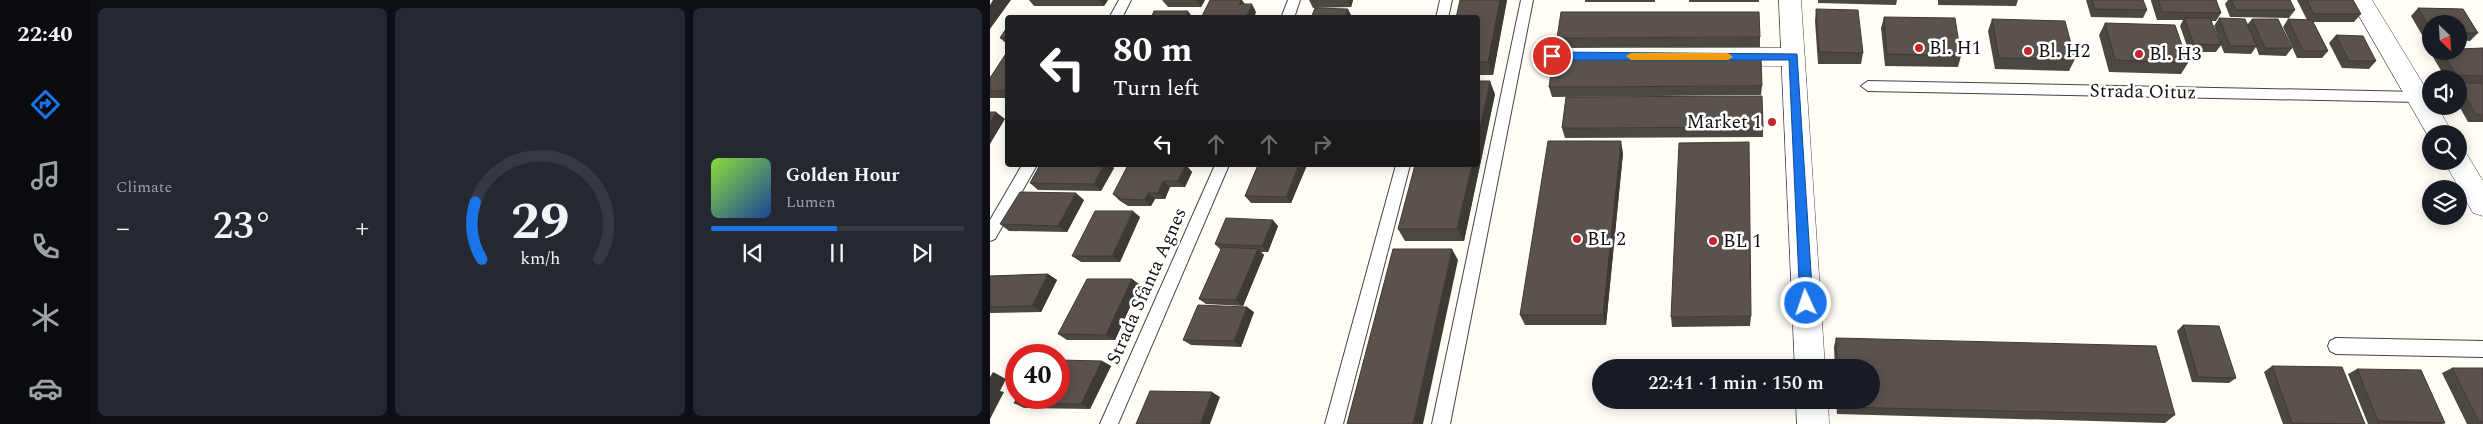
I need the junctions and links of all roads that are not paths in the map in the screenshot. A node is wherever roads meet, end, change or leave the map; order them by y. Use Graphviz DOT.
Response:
graph roads {
  1 [pos="1125,0"];
  2 [pos="1294,0"];
  3 [pos="1446,0"];
  4 [pos="1526,0"];
  5 [pos="1790,0"];
  6 [pos="2361,0"];
  7 [pos="1117,15"];
  8 [pos="1287,15"];
  9 [pos="1443,15"];
  10 [pos="1552,56"];
  11 [pos="1794,57"];
  12 [pos="1868,86"];
  13 [pos="2418,97"];
  14 [pos="2435,125"];
  15 [pos="1029,167"];
  16 [pos="1221,167"];
  17 [pos="1402,167"];
  18 [pos="2462,170"];
  19 [pos="2483,205"];
  20 [pos="990,234"];
  21 [pos="2336,346"];
  22 [pos="2483,349"];
  23 [pos="1810,359"];
  24 [pos="1812,409"];
  25 [pos="1109,424"];
  26 [pos="1334,424"];
  27 [pos="1441,424"];
  28 [pos="1813,424"];
  1 -- 7 [label="lane"];
  2 -- 8 [label="lane"];
  3 -- 9 [label="lane"];
  4 -- 27 [label="lane"];
  5 -- 11 [label="street"];
  6 -- 13 [label="street"];
  10 -- 11 [label="street"];
  11 -- 23 [label="street"];
  12 -- 13 [label="lane, Strada Oituz"];
  13 -- 14 [label="street"];
  15 -- 20 [label="lane"];
  16 -- 25 [label="lane, Strada Sfânta Agnes"];
  17 -- 26 [label="lane"];
  18 -- 19 [label="street"];
  21 -- 22 [label="lane"];
  24 -- 28 [label="street"];
}
